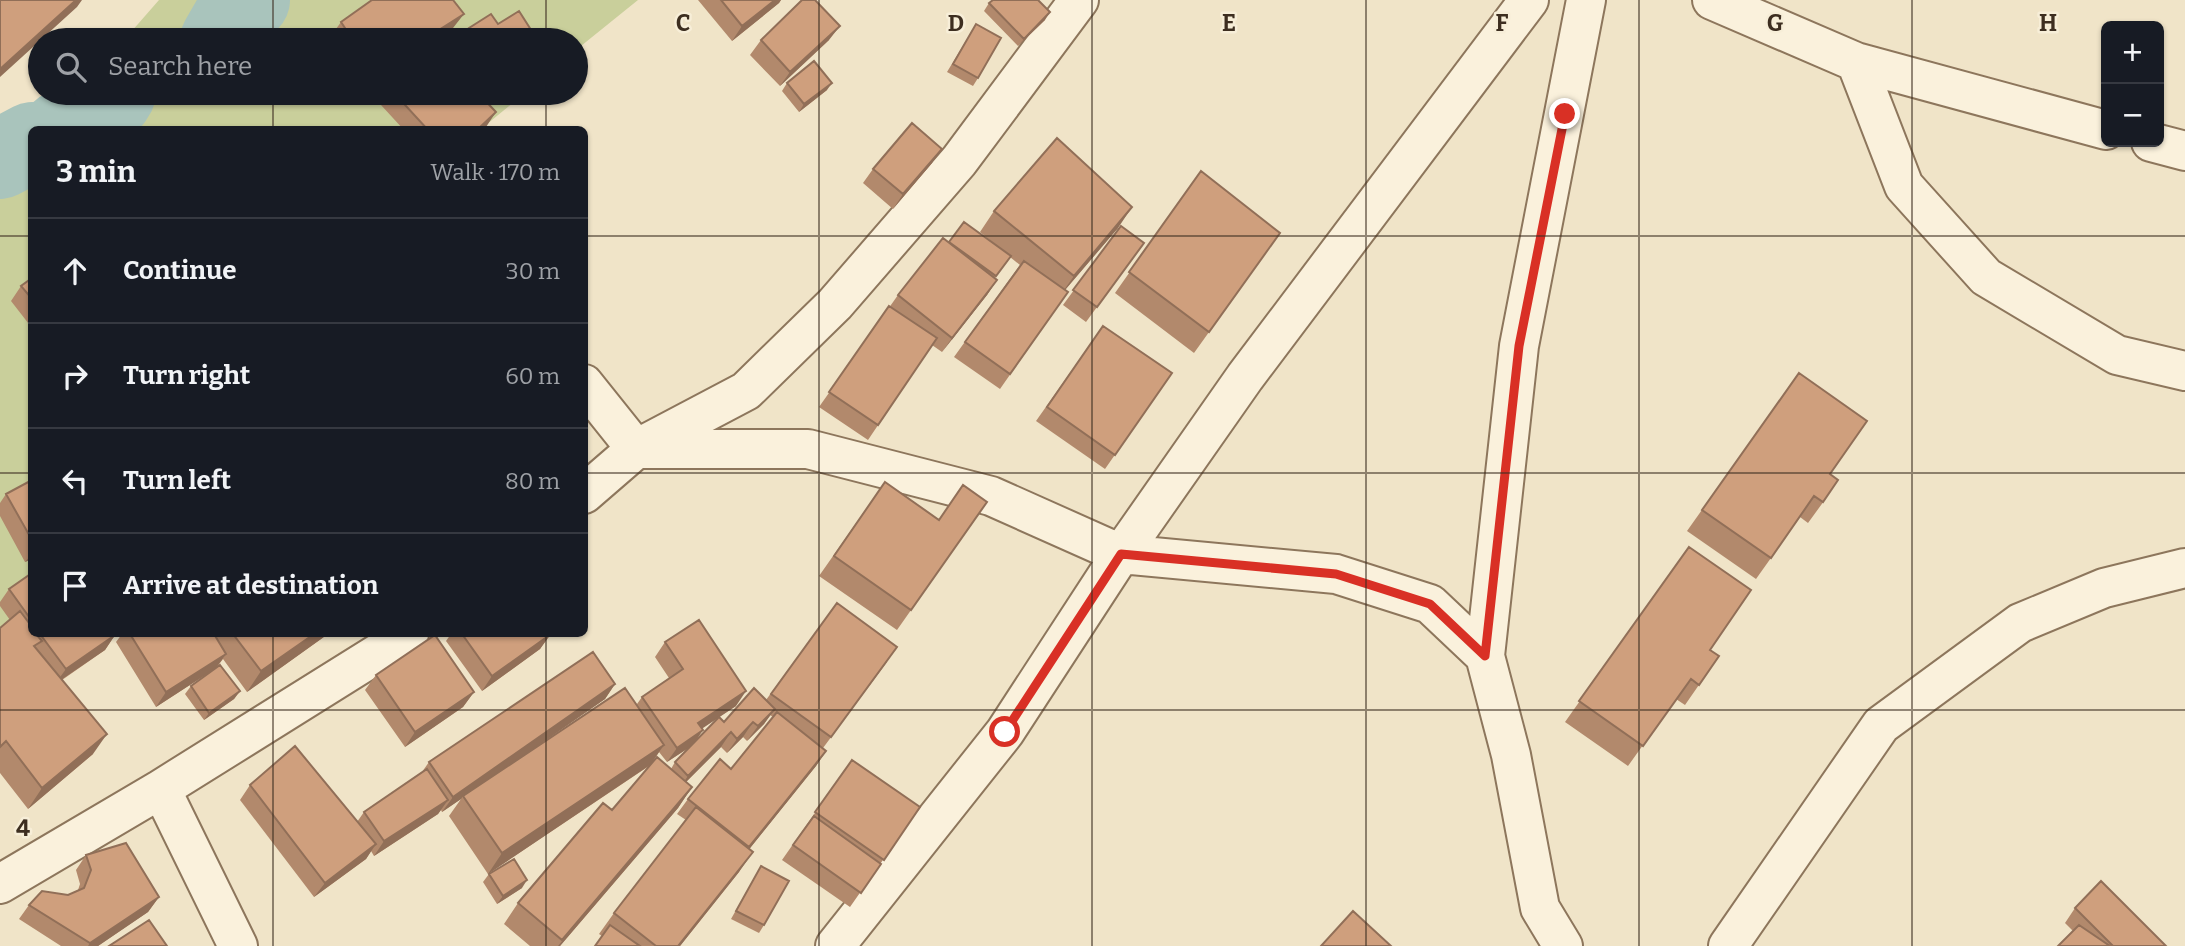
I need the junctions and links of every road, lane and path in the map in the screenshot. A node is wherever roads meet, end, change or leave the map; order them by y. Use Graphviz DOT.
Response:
graph roads {
  1 [pos="1079,0"];
  2 [pos="1529,0"];
  3 [pos="1586,0"];
  4 [pos="1712,0"];
  5 [pos="1856,62"];
  6 [pos="2101,129"];
  7 [pos="2164,145"];
  8 [pos="2185,151"];
  9 [pos="2185,372"];
  10 [pos="588,389"];
  11 [pos="636,449"];
  12 [pos="588,491"];
  13 [pos="1121,554"];
  14 [pos="2185,568"];
  15 [pos="404,637"];
  16 [pos="1485,656"];
  17 [pos="161,789"];
  18 [pos="0,884"];
  19 [pos="238,946"];
  20 [pos="835,946"];
  21 [pos="1563,946"];
  22 [pos="1728,946"];
  1 -- 11 [label="street"];
  2 -- 13 [label="street"];
  3 -- 16 [label="street"];
  4 -- 5 [label="street"];
  5 -- 6 [label="street"];
  5 -- 9 [label="street"];
  7 -- 8 [label="street"];
  10 -- 11 [label="street"];
  11 -- 12 [label="street"];
  11 -- 13 [label="street"];
  13 -- 16 [label="street"];
  13 -- 20 [label="street"];
  14 -- 22 [label="street"];
  15 -- 17 [label="street"];
  16 -- 21 [label="street"];
  17 -- 18 [label="street"];
  17 -- 19 [label="street"];
}
